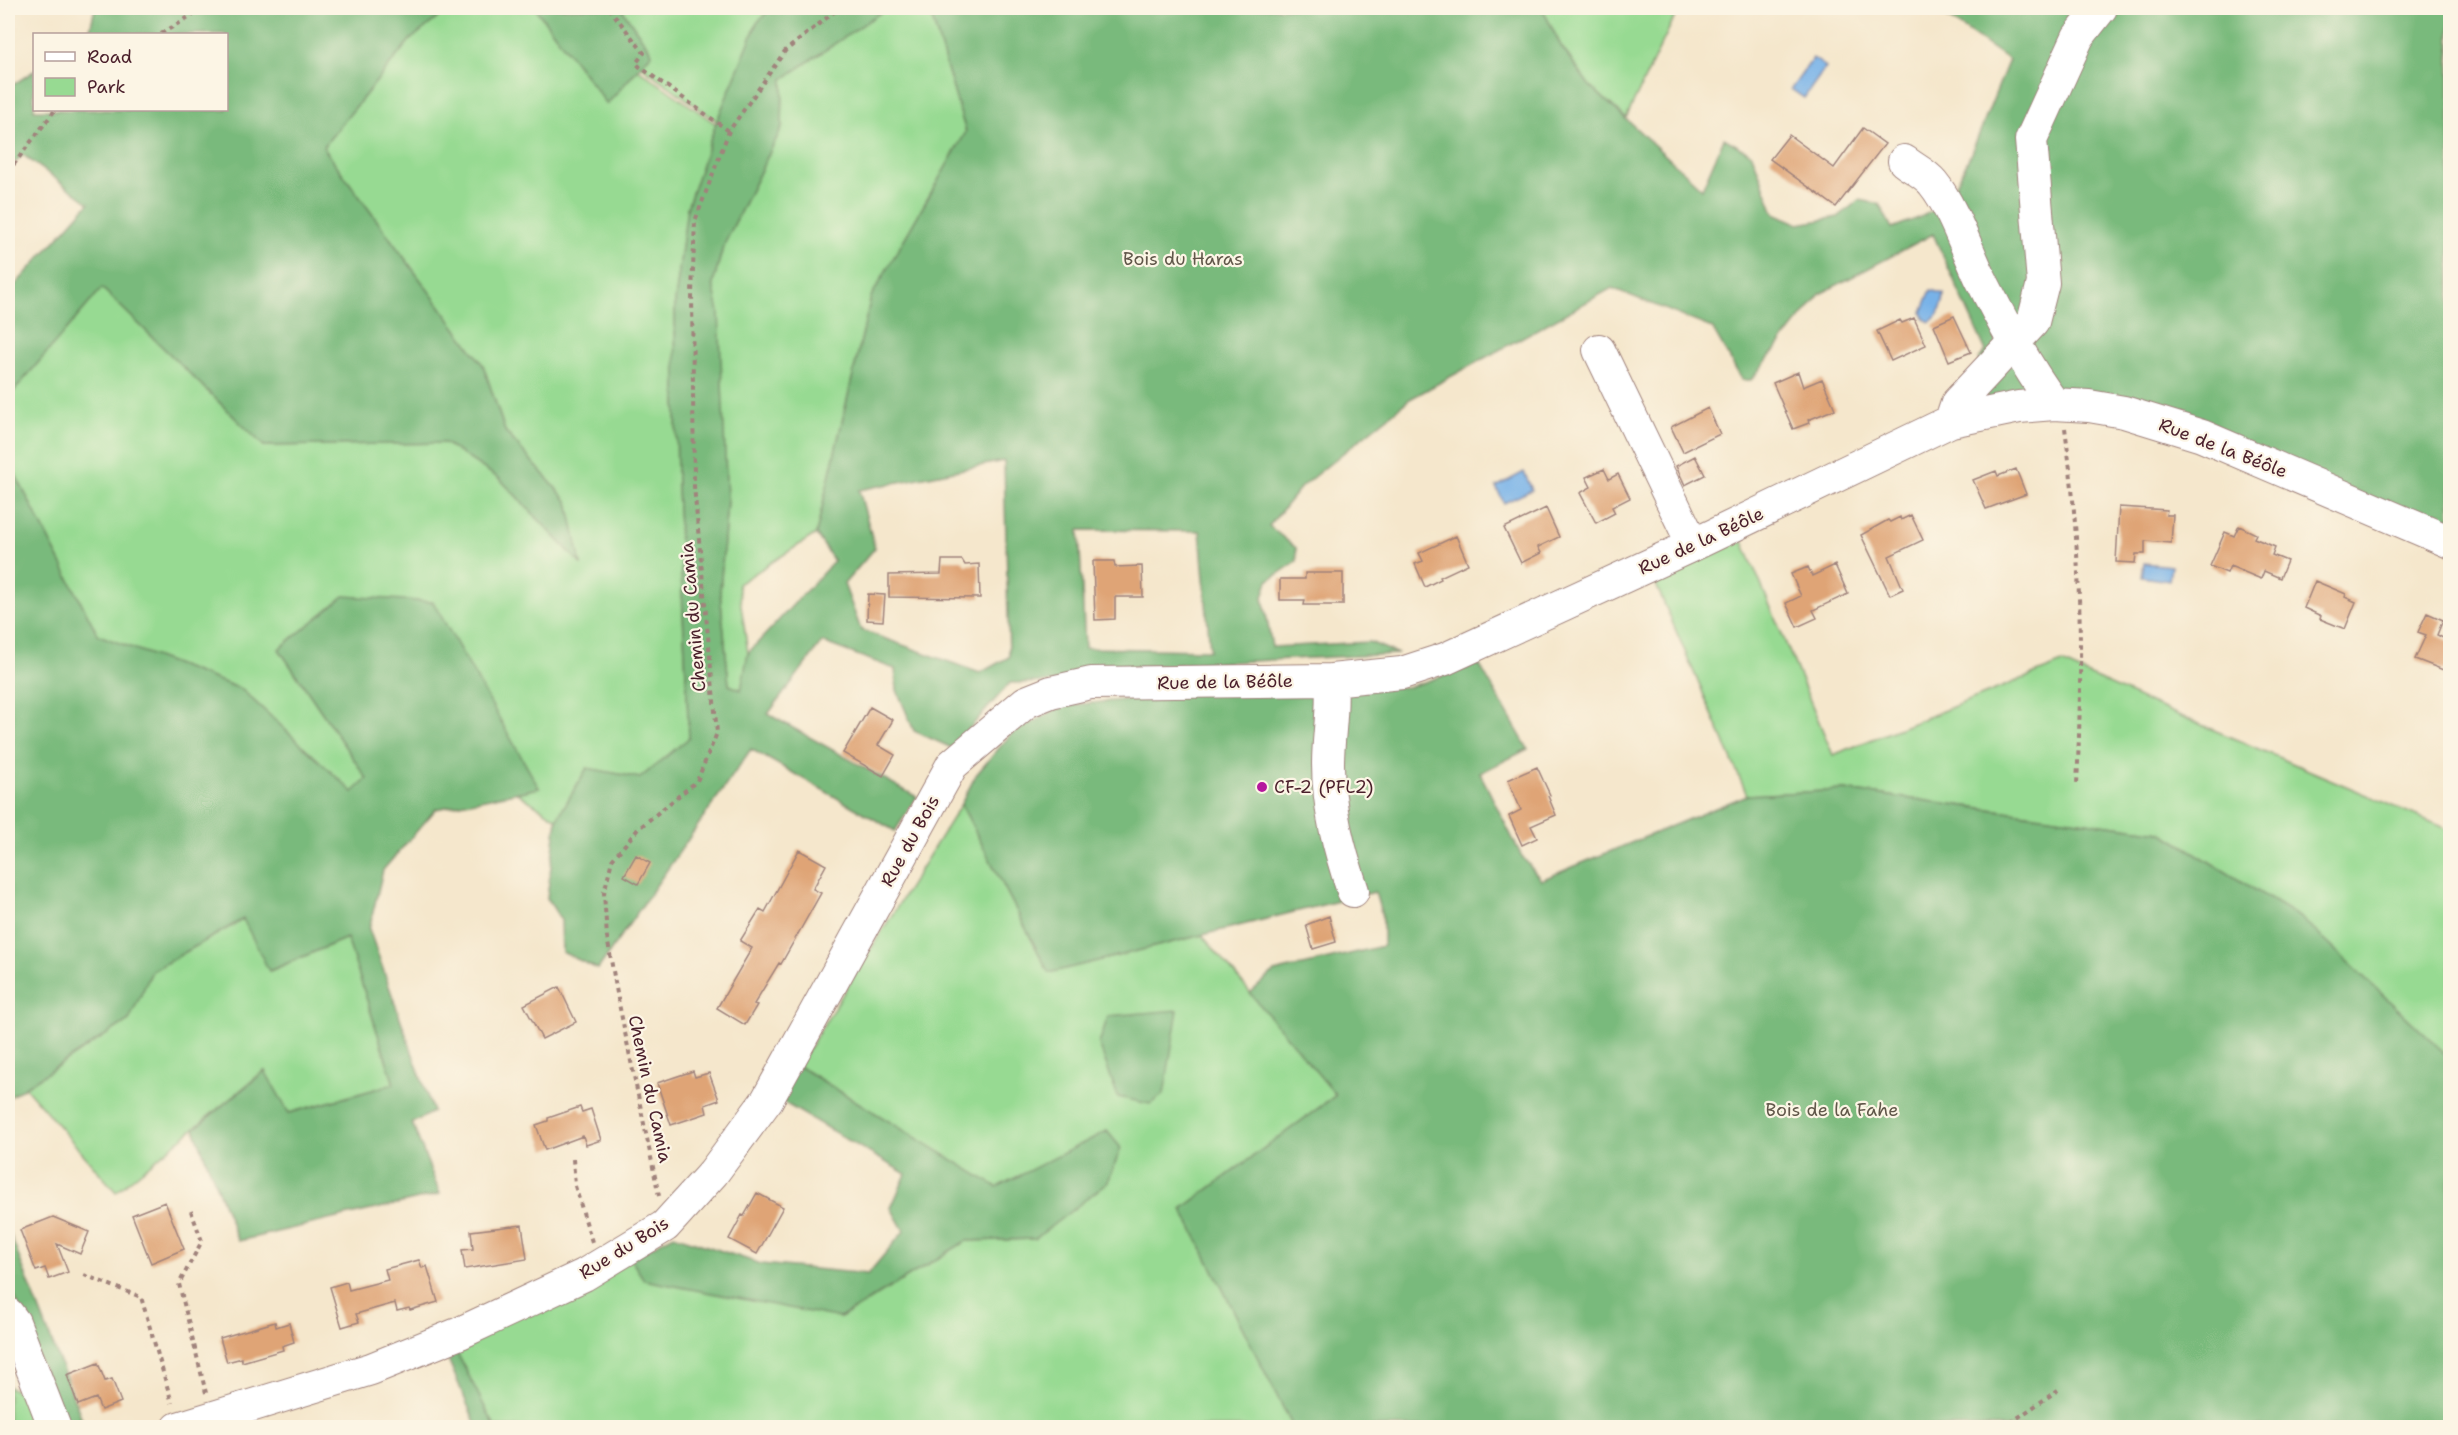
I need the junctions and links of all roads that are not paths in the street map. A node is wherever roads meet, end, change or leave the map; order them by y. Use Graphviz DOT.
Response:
graph roads {
  1 [pos="2101,8"];
  2 [pos="1904,161"];
  3 [pos="2015,342"];
  4 [pos="1599,350"];
  5 [pos="2058,404"];
  6 [pos="1951,421"];
  7 [pos="2451,542"];
  8 [pos="1693,545"];
  9 [pos="1331,680"];
  10 [pos="952,765"];
  11 [pos="1353,891"];
  12 [pos="10,1313"];
  13 [pos="179,1427"];
  14 [pos="55,1428"];
  1 -- 3 [label="street"];
  2 -- 3 [label="street"];
  3 -- 5 [label="street"];
  3 -- 6 [label="street"];
  4 -- 8 [label="street"];
  5 -- 6 [label="street, Rue de la Béôle"];
  5 -- 7 [label="street, Rue de la Béôle"];
  6 -- 8 [label="street, Rue de la Béôle"];
  8 -- 9 [label="street, Rue de la Béôle"];
  9 -- 10 [label="street, Rue de la Béôle"];
  9 -- 11 [label="street"];
  10 -- 13 [label="street, Rue du Bois"];
  12 -- 14 [label="street"];
}
